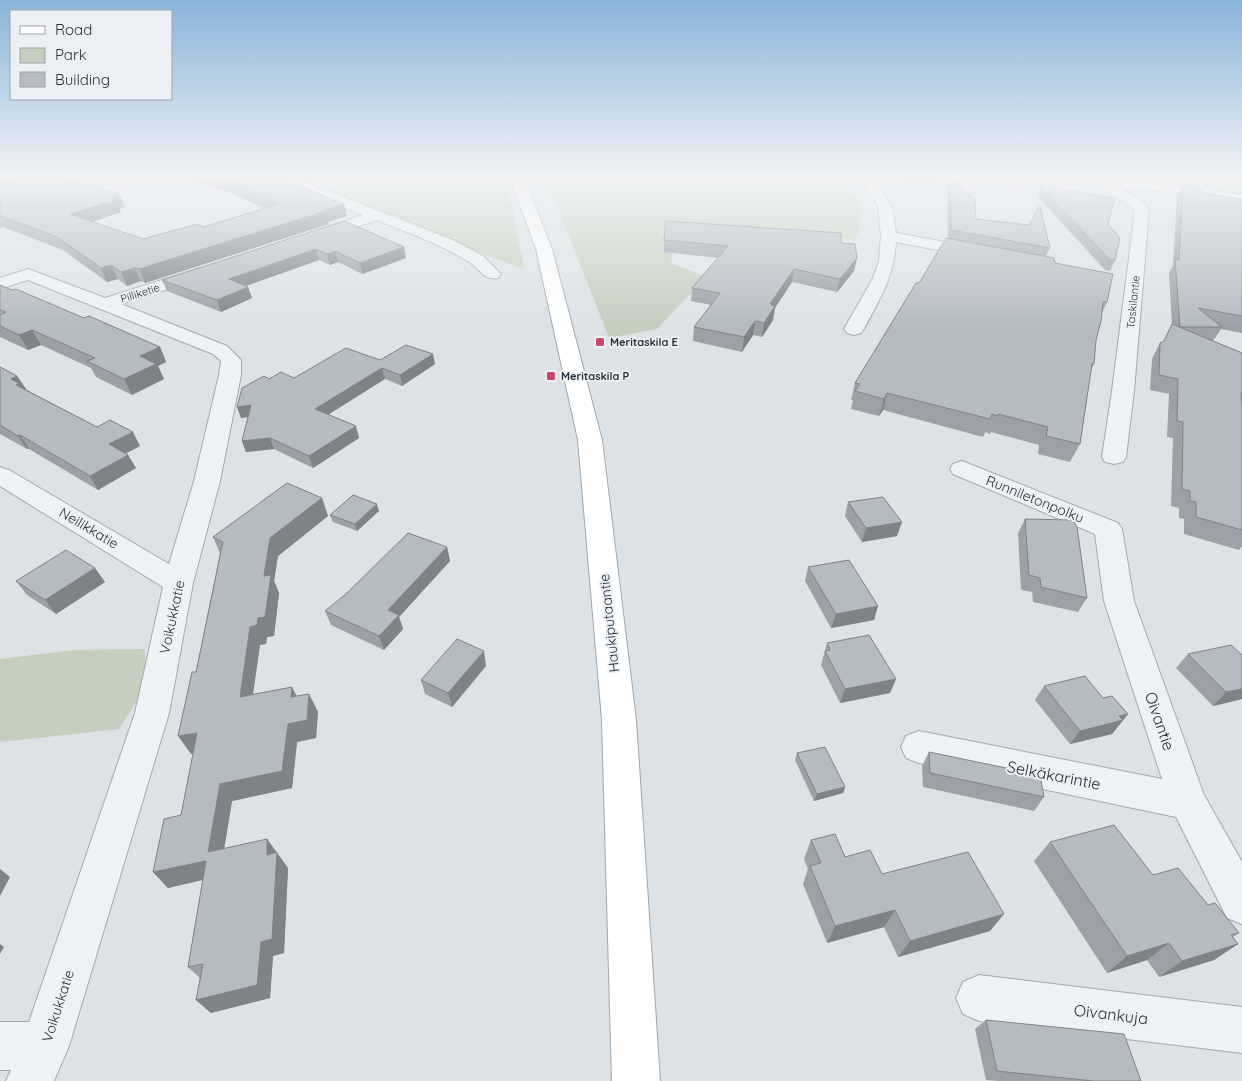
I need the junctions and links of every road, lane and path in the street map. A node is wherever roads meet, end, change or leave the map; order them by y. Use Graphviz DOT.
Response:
graph roads {
  1 [pos="345,225"];
  2 [pos="400,225"];
  3 [pos="535,225"];
  4 [pos="888,225"];
  5 [pos="1141,225"];
  6 [pos="889,236"];
  7 [pos="300,240"];
  8 [pos="994,256"];
  9 [pos="216,268"];
  10 [pos="492,274"];
  11 [pos="14,279"];
  12 [pos="1116,279"];
  13 [pos="1135,283"];
  14 [pos="104,304"];
  15 [pos="854,329"];
  16 [pos="1114,457"];
  17 [pos="962,469"];
  18 [pos="0,475"];
  19 [pos="1108,529"];
  20 [pos="178,583"];
  21 [pos="919,747"];
  22 [pos="1188,802"];
  23 [pos="1242,903"];
  24 [pos="979,998"];
  25 [pos="1242,1030"];
  26 [pos="0,1046"];
  27 [pos="38,1063"];
  28 [pos="636,1081"];
  1 -- 7 [label="street"];
  2 -- 10 [label="street"];
  3 -- 28 [label="main road, Haukiputaantie"];
  4 -- 6 [label="street"];
  5 -- 13 [label="street, Taskilantie"];
  6 -- 8 [label="street"];
  6 -- 15 [label="street"];
  9 -- 14 [label="street, Pilliketie"];
  11 -- 14 [label="street, Voikukkatie"];
  12 -- 13 [label="street"];
  13 -- 16 [label="street, Taskilantie"];
  14 -- 20 [label="street, Voikukkatie"];
  17 -- 19 [label="street, Runniletonpolku"];
  18 -- 20 [label="street, Neilikkatie"];
  19 -- 22 [label="street, Oivantie"];
  20 -- 27 [label="street, Voikukkatie"];
  21 -- 22 [label="street, Selkäkarintie"];
  22 -- 23 [label="street, Oivantie"];
  24 -- 25 [label="street, Oivankuja"];
  26 -- 27 [label="street"];
}
